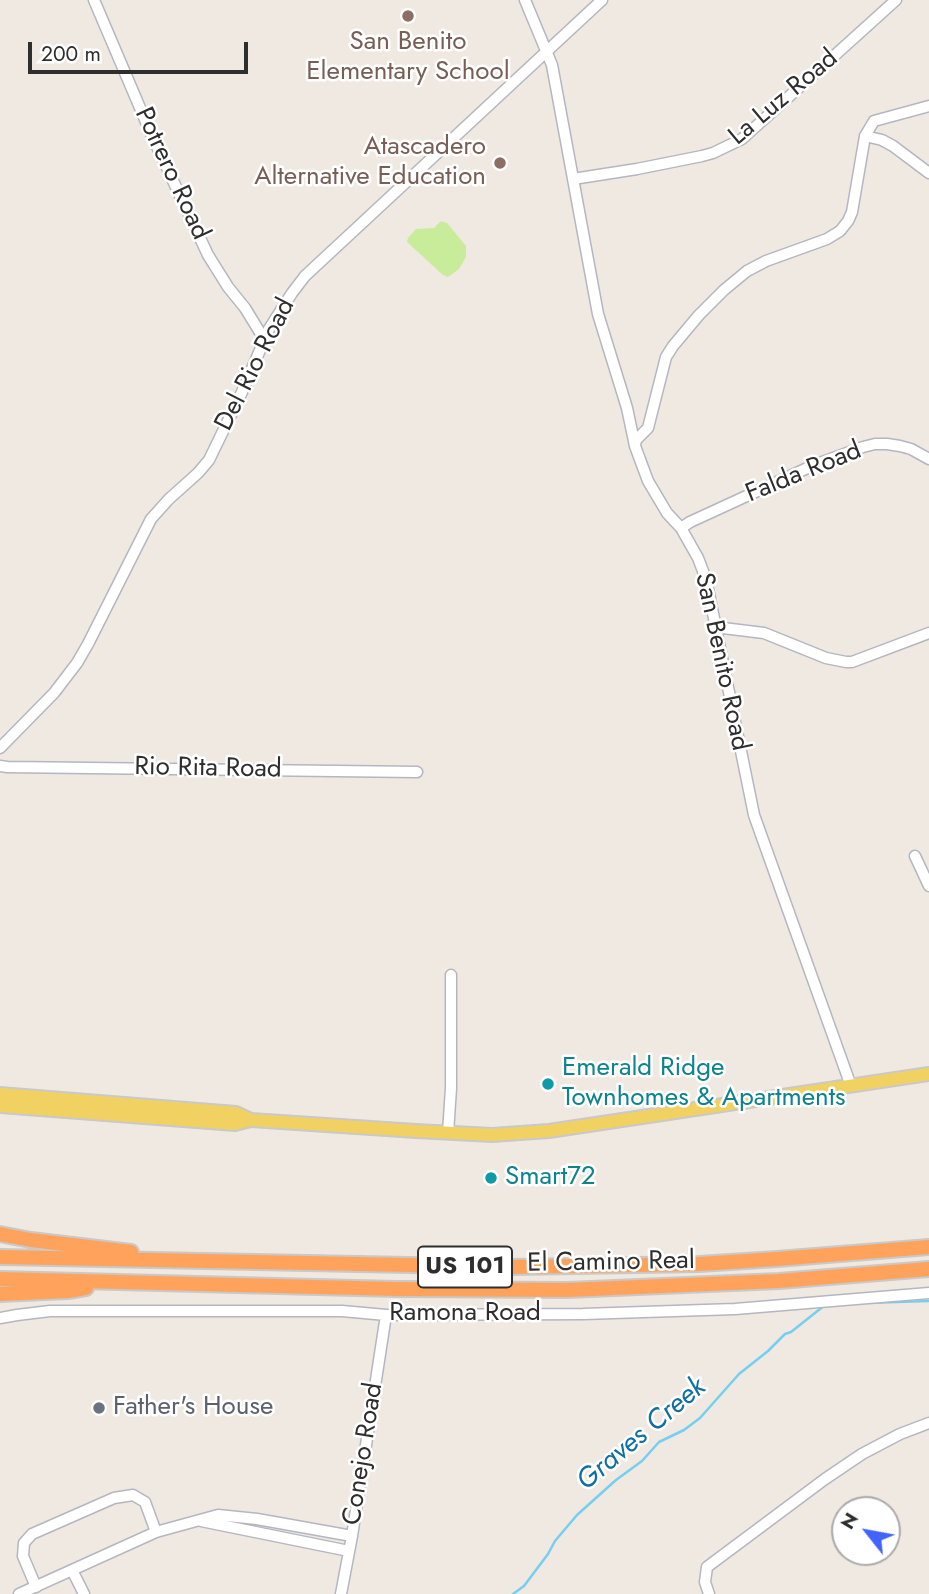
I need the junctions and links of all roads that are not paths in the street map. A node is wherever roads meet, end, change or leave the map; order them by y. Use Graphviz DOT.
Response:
graph roads {
  1 [pos="94,0"];
  2 [pos="525,0"];
  3 [pos="602,0"];
  4 [pos="896,0"];
  5 [pos="548,51"];
  6 [pos="929,106"];
  7 [pos="865,136"];
  8 [pos="929,173"];
  9 [pos="573,178"];
  10 [pos="264,339"];
  11 [pos="635,446"];
  12 [pos="929,459"];
  13 [pos="681,528"];
  14 [pos="717,628"];
  15 [pos="929,633"];
  16 [pos="0,748"];
  17 [pos="0,766"];
  18 [pos="416,772"];
  19 [pos="915,856"];
  20 [pos="929,886"];
  21 [pos="451,975"];
  22 [pos="929,1074"];
  23 [pos="851,1086"];
  24 [pos="0,1094"];
  25 [pos="0,1106"];
  26 [pos="251,1120"];
  27 [pos="448,1133"];
  28 [pos="0,1234"];
  29 [pos="929,1247"];
  30 [pos="0,1257"];
  31 [pos="194,1261"];
  32 [pos="929,1269"];
  33 [pos="0,1279"];
  34 [pos="121,1282"];
  35 [pos="929,1293"];
  36 [pos="0,1294"];
  37 [pos="386,1315"];
  38 [pos="0,1318"];
  39 [pos="929,1423"];
  40 [pos="197,1520"];
  41 [pos="156,1532"];
  42 [pos="352,1535"];
  43 [pos="349,1551"];
  44 [pos="72,1570"];
  45 [pos="36,1587"];
  46 [pos="19,1594"];
  47 [pos="84,1594"];
  48 [pos="341,1594"];
  49 [pos="709,1594"];
  1 -- 10 [label="street, Potrero Road"];
  2 -- 5 [label="street, San Benito Road"];
  3 -- 5 [label="street, Del Rio Road"];
  4 -- 9 [label="street, La Luz Road"];
  5 -- 9 [label="street, San Benito Road"];
  5 -- 10 [label="street, Del Rio Road"];
  6 -- 7 [label="street"];
  7 -- 8 [label="street"];
  7 -- 11 [label="street"];
  9 -- 11 [label="street, San Benito Road"];
  10 -- 16 [label="street, Del Rio Road"];
  11 -- 13 [label="street, San Benito Road"];
  12 -- 13 [label="street, Falda Road"];
  13 -- 14 [label="street, San Benito Road"];
  14 -- 15 [label="street"];
  14 -- 23 [label="street, San Benito Road"];
  17 -- 18 [label="street, Rio Rita Road"];
  19 -- 20 [label="street"];
  21 -- 27 [label="street"];
  22 -- 23 [label="main road"];
  23 -- 27 [label="main road"];
  24 -- 26 [label="main road"];
  25 -- 26 [label="main road"];
  26 -- 27 [label="main road"];
  28 -- 31 [label="highway"];
  29 -- 31 [label="highway, El Camino Real / US 101"];
  30 -- 31 [label="highway, El Camino Real / US 101"];
  32 -- 34 [label="highway, El Camino Real / US 101"];
  33 -- 34 [label="highway, El Camino Real / US 101"];
  34 -- 36 [label="highway"];
  35 -- 37 [label="street, Ramona Road"];
  37 -- 38 [label="street, Ramona Road"];
  37 -- 42 [label="street, Conejo Road"];
  39 -- 49 [label="street"];
  40 -- 41 [label="street"];
  40 -- 42 [label="street"];
  40 -- 43 [label="street"];
  41 -- 44 [label="street"];
  41 -- 45 [label="street"];
  42 -- 43 [label="street, Conejo Road"];
  43 -- 48 [label="street, Conejo Road"];
  44 -- 45 [label="street"];
  44 -- 47 [label="street"];
  45 -- 46 [label="street"];
}
